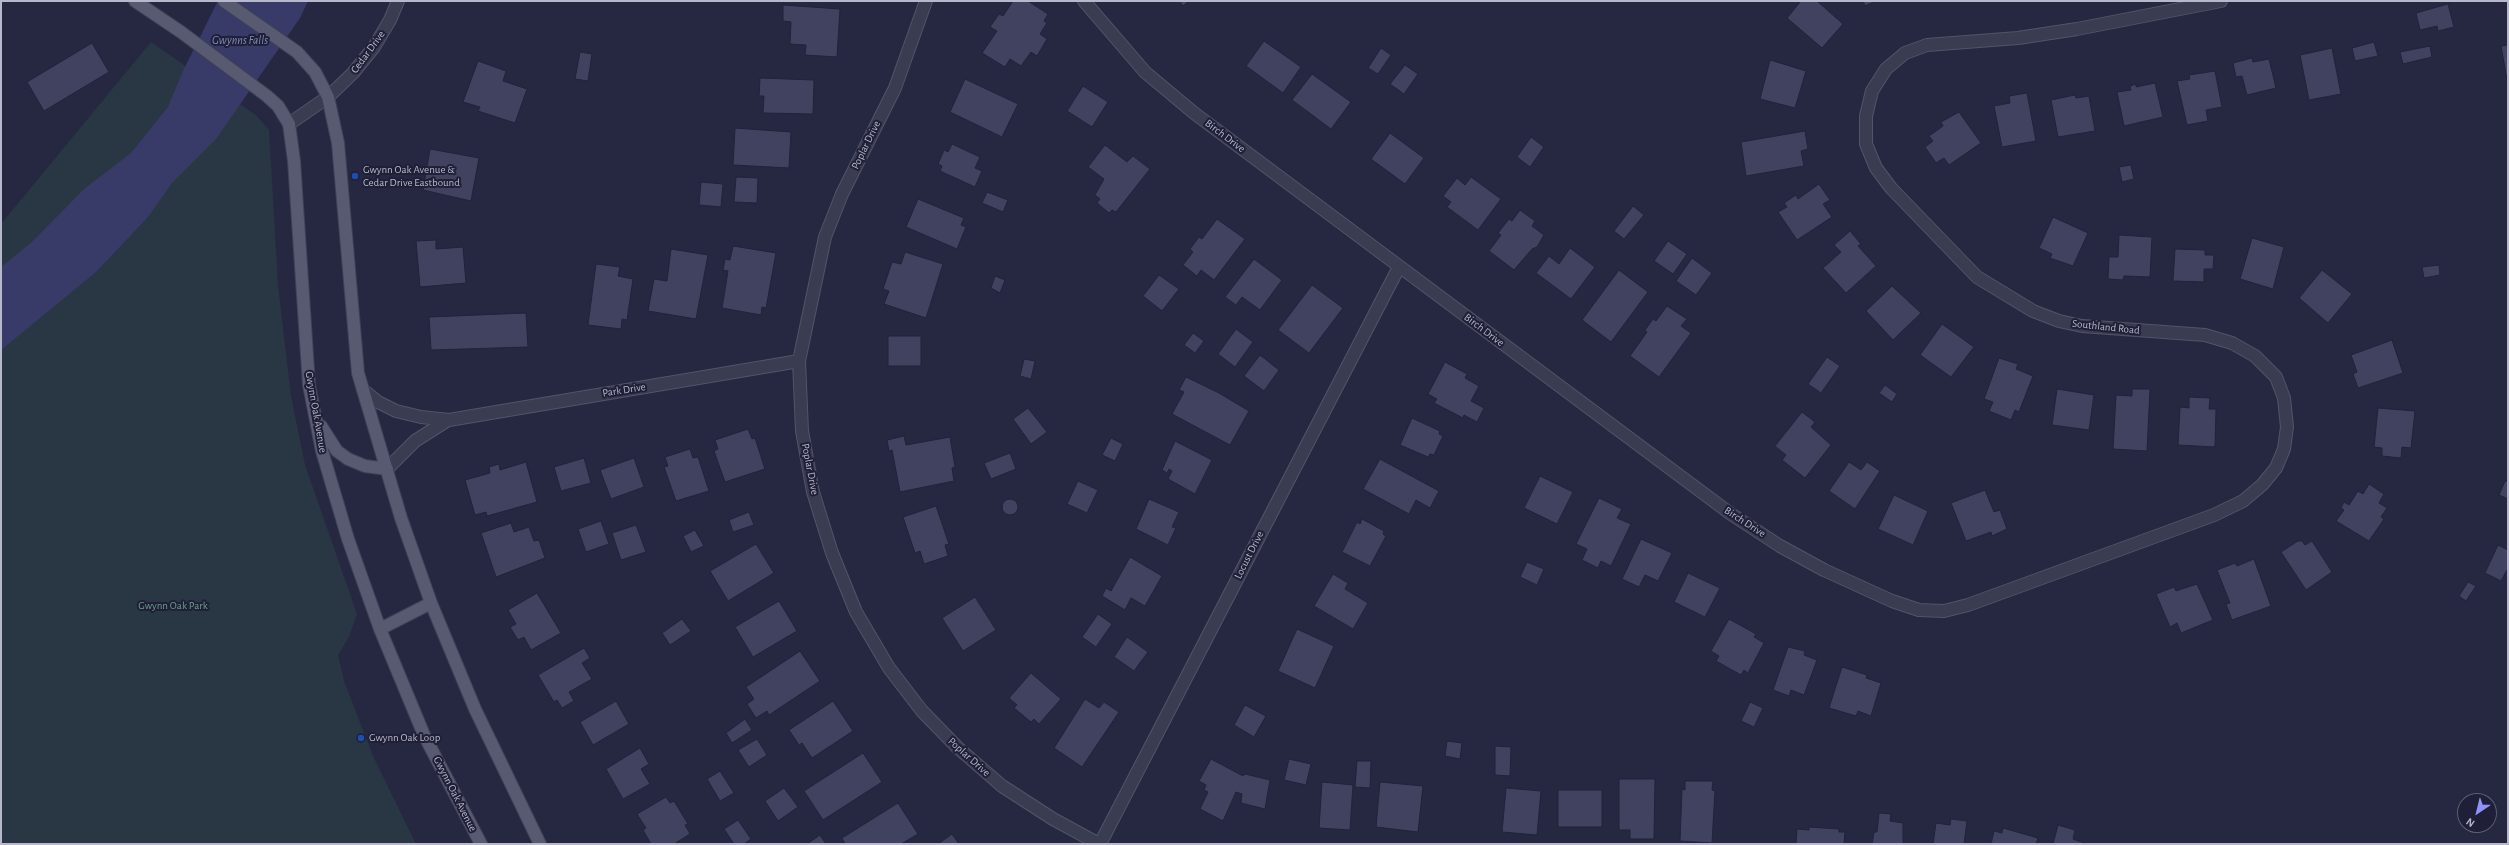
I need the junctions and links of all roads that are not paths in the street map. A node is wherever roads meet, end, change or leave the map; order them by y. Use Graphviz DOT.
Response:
graph roads {
  1 [pos="135,1"];
  2 [pos="224,1"];
  3 [pos="398,1"];
  4 [pos="926,1"];
  5 [pos="1084,1"];
  6 [pos="2221,1"];
  7 [pos="328,97"];
  8 [pos="289,124"];
  9 [pos="1399,266"];
  10 [pos="799,361"];
  11 [pos="363,390"];
  12 [pos="314,409"];
  13 [pos="449,420"];
  14 [pos="387,469"];
  15 [pos="431,603"];
  16 [pos="1919,610"];
  17 [pos="380,629"];
  18 [pos="481,844"];
  19 [pos="540,844"];
  20 [pos="1099,844"];
  1 -- 8 [label="main road, Gwynn Oak Avenue"];
  2 -- 7 [label="main road"];
  3 -- 7 [label="street, Cedar Drive"];
  4 -- 10 [label="street, Poplar Drive"];
  5 -- 9 [label="street, Birch Drive"];
  6 -- 16 [label="street, Southland Road"];
  7 -- 8 [label="street, Cedar Drive"];
  7 -- 11 [label="main road"];
  8 -- 12 [label="main road, Gwynn Oak Avenue"];
  9 -- 16 [label="street, Birch Drive"];
  9 -- 20 [label="street, Locust Drive"];
  10 -- 13 [label="street, Park Drive"];
  10 -- 20 [label="street, Poplar Drive"];
  11 -- 13 [label="street, Park Drive"];
  11 -- 14 [label="main road"];
  12 -- 14 [label="main road"];
  12 -- 17 [label="main road, Gwynn Oak Avenue"];
  13 -- 14 [label="street, Park Drive"];
  14 -- 15 [label="main road"];
  15 -- 17 [label="main road"];
  15 -- 19 [label="main road"];
  17 -- 18 [label="main road, Gwynn Oak Avenue"];
}
